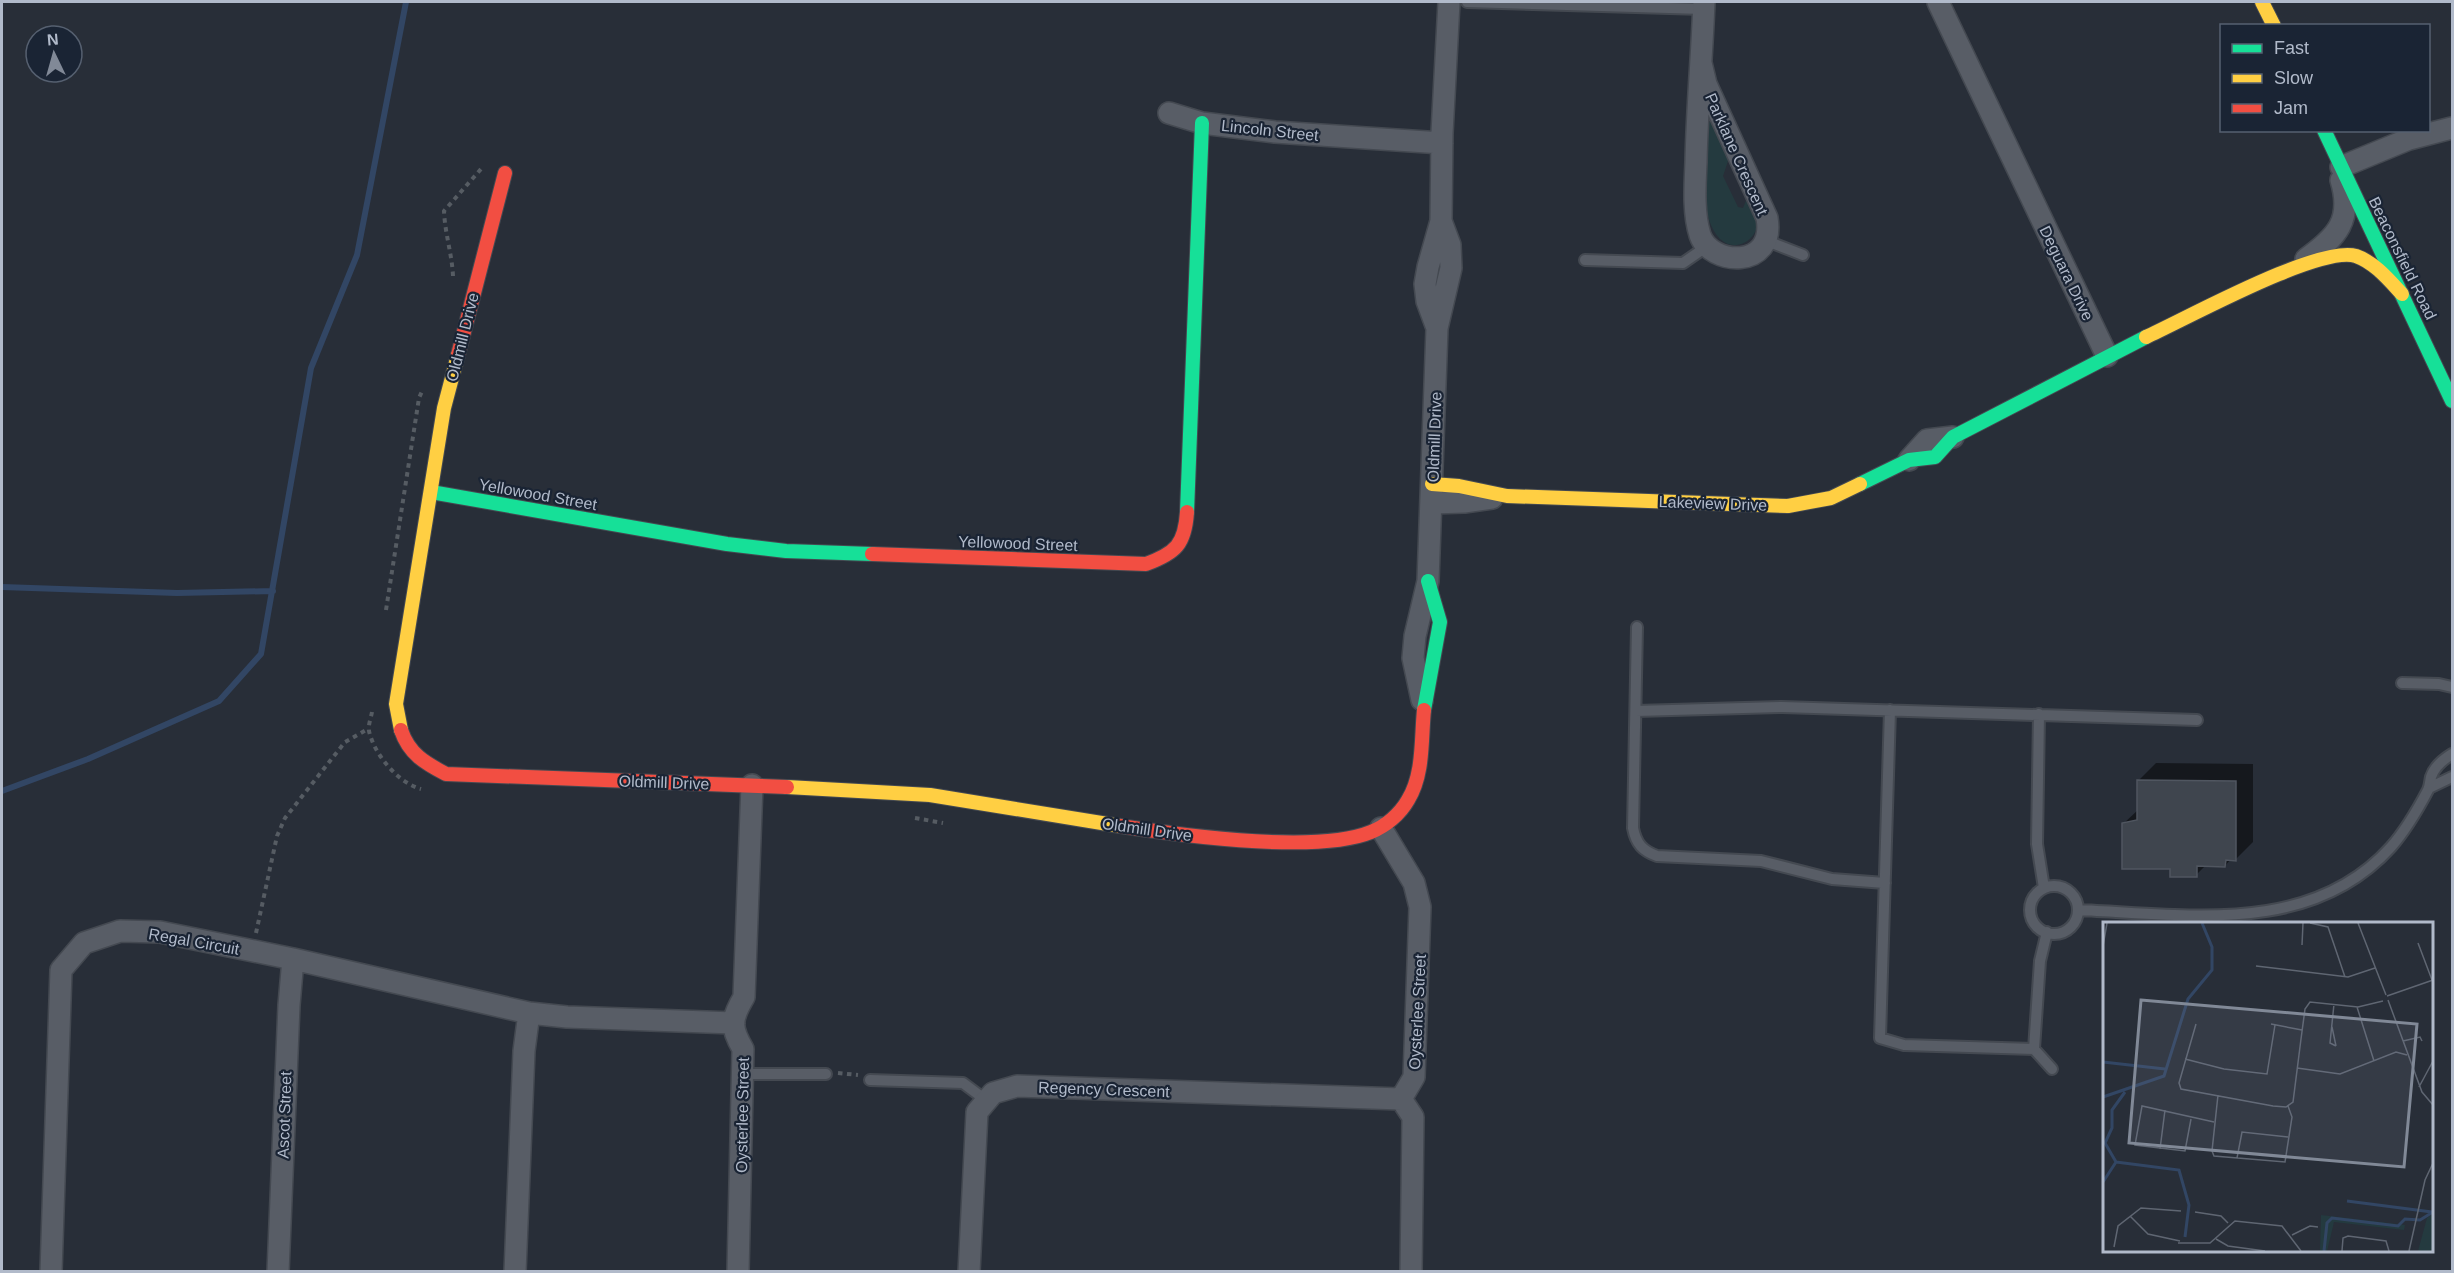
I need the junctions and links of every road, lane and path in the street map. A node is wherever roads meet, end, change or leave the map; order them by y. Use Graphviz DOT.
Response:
graph roads {
  1 [pos="1449,2"];
  2 [pos="1467,2"];
  3 [pos="1938,2"];
  4 [pos="2262,2"];
  5 [pos="1703,5"];
  6 [pos="2273,24"];
  7 [pos="1701,63"];
  8 [pos="1169,113"];
  9 [pos="1202,123"];
  10 [pos="2452,129"];
  11 [pos="2325,134"];
  12 [pos="1442,138"];
  13 [pos="483,166"];
  14 [pos="2341,167"];
  15 [pos="505,173"];
  16 [pos="1767,241"];
  17 [pos="1707,247"];
  18 [pos="1803,255"];
  19 [pos="1585,260"];
  20 [pos="2296,266"];
  21 [pos="453,284"];
  22 [pos="2402,294"];
  23 [pos="2107,356"];
  24 [pos="427,378"];
  25 [pos="2452,401"];
  26 [pos="1953,437"];
  27 [pos="1909,460"];
  28 [pos="430,492"];
  29 [pos="1432,494"];
  30 [pos="1507,496"];
  31 [pos="385,620"];
  32 [pos="1637,627"];
  33 [pos="2402,683"];
  34 [pos="2452,687"];
  35 [pos="373,707"];
  36 [pos="1890,710"];
  37 [pos="1635,711"];
  38 [pos="1423,712"];
  39 [pos="2039,714"];
  40 [pos="2197,720"];
  41 [pos="368,729"];
  42 [pos="2452,754"];
  43 [pos="2452,777"];
  44 [pos="752,785"];
  45 [pos="2429,788"];
  46 [pos="423,790"];
  47 [pos="912,817"];
  48 [pos="949,824"];
  49 [pos="1381,828"];
  50 [pos="1885,883"];
  51 [pos="2044,888"];
  52 [pos="2078,910"];
  53 [pos="2047,932"];
  54 [pos="252,951"];
  55 [pos="293,959"];
  56 [pos="529,1013"];
  57 [pos="734,1023"];
  58 [pos="2034,1049"];
  59 [pos="2052,1069"];
  60 [pos="743,1074"];
  61 [pos="826,1074"];
  62 [pos="870,1080"];
  63 [pos="1401,1099"];
  64 [pos="987,1101"];
  65 [pos="51,1272"];
  66 [pos="278,1272"];
  67 [pos="514,1272"];
  68 [pos="738,1272"];
  69 [pos="969,1272"];
  70 [pos="1411,1272"];
  1 -- 12 [label="street, Oldmill Drive"];
  2 -- 5 [label="lane"];
  3 -- 23 [label="street, Deguara Drive"];
  4 -- 6 [label="street"];
  5 -- 7 [label="street, Parklane Crescent"];
  7 -- 16 [label="street, Parklane Crescent"];
  7 -- 17 [label="street, Parklane Crescent"];
  8 -- 9 [label="street, Lincoln Street"];
  9 -- 12 [label="street, Lincoln Street"];
  9 -- 28 [label="street, Yellowood Street"];
  10 -- 14 [label="street"];
  11 -- 14 [label="street, Beaconsfield Road"];
  11 -- 20 [label="street"];
  12 -- 29 [label="street, Oldmill Drive"];
  13 -- 21 [label="path"];
  14 -- 22 [label="street, Beaconsfield Road"];
  15 -- 28 [label="street, Oldmill Drive"];
  16 -- 17 [label="street"];
  16 -- 18 [label="lane"];
  17 -- 19 [label="lane"];
  20 -- 22 [label="street"];
  20 -- 23 [label="street"];
  22 -- 25 [label="street, Beaconsfield Road"];
  23 -- 26 [label="street, Lakeview Drive"];
  24 -- 31 [label="path"];
  26 -- 27 [label="street, Lakeview Drive"];
  27 -- 30 [label="street, Lakeview Drive"];
  28 -- 44 [label="street, Oldmill Drive"];
  29 -- 30 [label="street, Lakeview Drive"];
  29 -- 38 [label="street, Oldmill Drive"];
  32 -- 37 [label="lane"];
  33 -- 34 [label="lane"];
  35 -- 41 [label="path"];
  36 -- 37 [label="lane"];
  36 -- 39 [label="lane"];
  36 -- 50 [label="lane"];
  37 -- 50 [label="lane"];
  38 -- 49 [label="street, Oldmill Drive"];
  39 -- 40 [label="lane"];
  39 -- 51 [label="lane"];
  41 -- 46 [label="path"];
  41 -- 54 [label="path"];
  42 -- 45 [label="lane"];
  43 -- 45 [label="lane"];
  44 -- 49 [label="street, Oldmill Drive"];
  44 -- 57 [label="street"];
  45 -- 52 [label="lane"];
  47 -- 48 [label="path"];
  49 -- 63 [label="street, Oysterlee Street"];
  50 -- 58 [label="lane"];
  51 -- 52 [label="lane"];
  51 -- 53 [label="lane"];
  52 -- 53 [label="lane"];
  53 -- 58 [label="lane"];
  54 -- 55 [label="street, Regal Circuit"];
  54 -- 65 [label="street, Regal Circuit"];
  55 -- 56 [label="street, Regal Circuit"];
  55 -- 66 [label="street, Ascot Street"];
  56 -- 57 [label="street, Regal Circuit"];
  56 -- 67 [label="street"];
  57 -- 60 [label="street, Oysterlee Street"];
  58 -- 59 [label="lane"];
  60 -- 61 [label="lane"];
  60 -- 68 [label="street, Oysterlee Street"];
  61 -- 62 [label="path"];
  62 -- 64 [label="lane"];
  63 -- 64 [label="street, Regency Crescent"];
  63 -- 70 [label="street"];
  64 -- 69 [label="street"];
}
